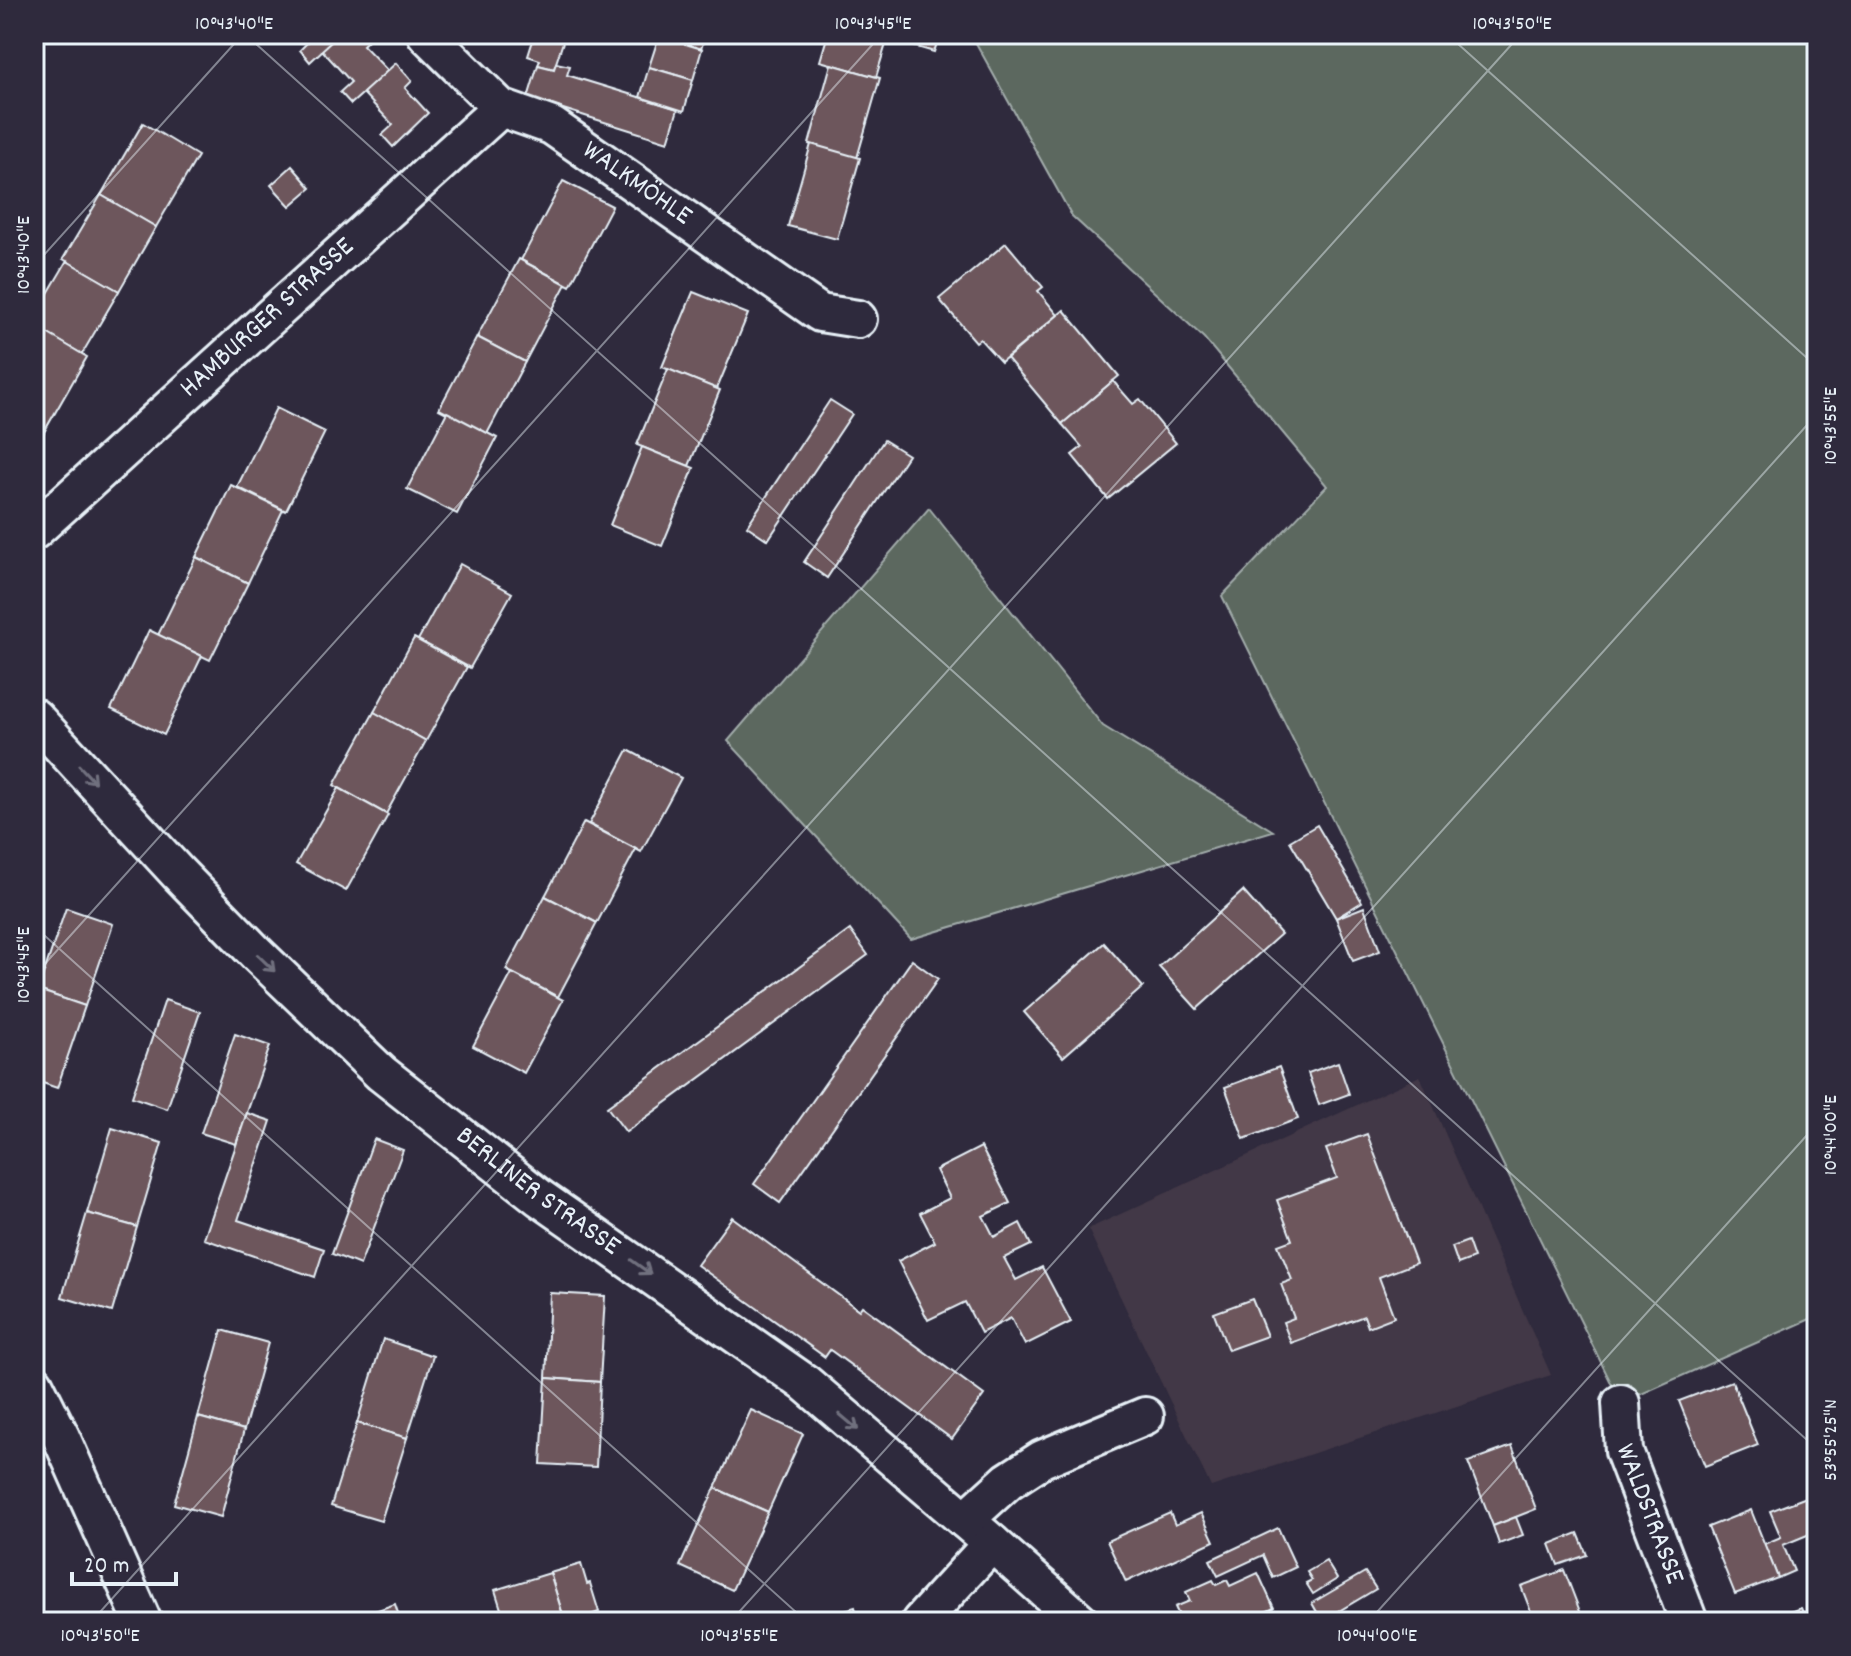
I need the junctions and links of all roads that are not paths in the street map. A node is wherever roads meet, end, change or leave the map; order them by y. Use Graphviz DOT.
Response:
graph roads {
  1 [pos="426,34"];
  2 [pos="501,108"];
  3 [pos="858,319"];
  4 [pos="34,531"];
  5 [pos="34,717"];
  6 [pos="34,1383"];
  7 [pos="1621,1403"];
  8 [pos="1145,1416"];
  9 [pos="965,1520"];
  10 [pos="992,1543"];
  11 [pos="143,1622"];
  12 [pos="920,1622"];
  13 [pos="1081,1622"];
  14 [pos="1689,1622"];
  1 -- 2 [label="street, WALKMÖHLE"];
  2 -- 3 [label="street, WALKMÖHLE"];
  2 -- 4 [label="street, HAMBURGER STRASSE"];
  5 -- 9 [label="street, BERLINER STRASSE, one-way"];
  6 -- 11 [label="street"];
  7 -- 14 [label="street, WALDSTRASSE"];
  8 -- 9 [label="street"];
  9 -- 10 [label="street, BERLINER STRASSE"];
  10 -- 12 [label="street"];
  10 -- 13 [label="street, BERLINER STRASSE"];
}
